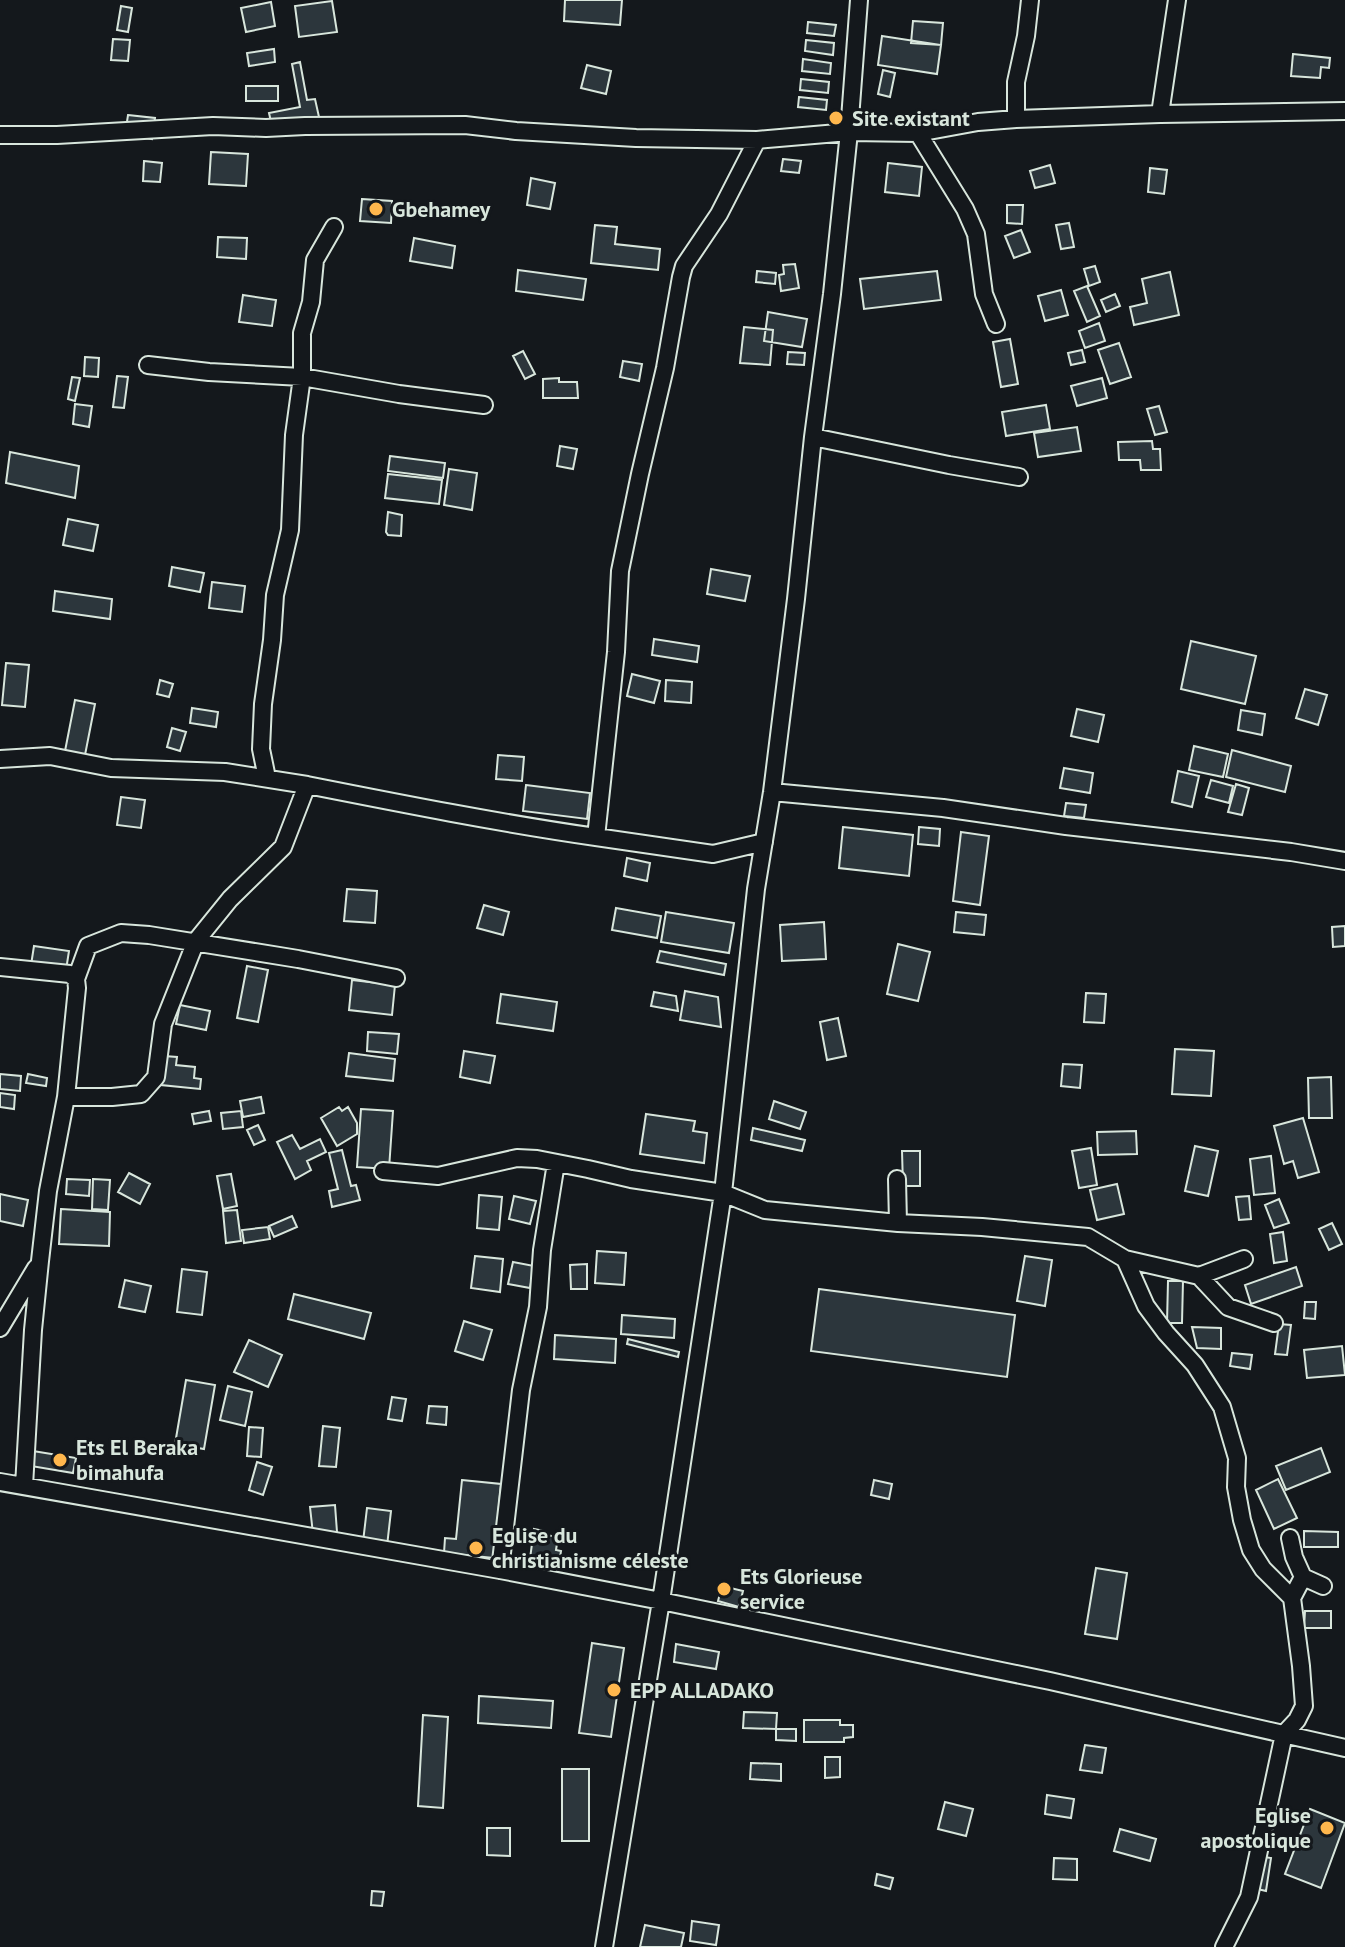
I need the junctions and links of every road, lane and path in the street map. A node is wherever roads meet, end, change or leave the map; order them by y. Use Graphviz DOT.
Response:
graph roads {
  1 [pos="859,0"];
  2 [pos="1030,0"];
  3 [pos="1177,0"];
  4 [pos="1345,111"];
  5 [pos="1160,114"];
  6 [pos="1016,119"];
  7 [pos="849,132"];
  8 [pos="918,133"];
  9 [pos="0,135"];
  10 [pos="757,140"];
  11 [pos="334,227"];
  12 [pos="996,324"];
  13 [pos="148,365"];
  14 [pos="302,377"];
  15 [pos="484,405"];
  16 [pos="813,437"];
  17 [pos="1019,477"];
  18 [pos="0,759"];
  19 [pos="267,778"];
  20 [pos="307,785"];
  21 [pos="772,792"];
  22 [pos="596,837"];
  23 [pos="764,842"];
  24 [pos="1345,861"];
  25 [pos="196,941"];
  26 [pos="0,967"];
  27 [pos="396,978"];
  28 [pos="76,979"];
  29 [pos="66,1097"];
  30 [pos="556,1163"];
  31 [pos="383,1171"];
  32 [pos="897,1179"];
  33 [pos="723,1193"];
  34 [pos="898,1223"];
  35 [pos="1125,1259"];
  36 [pos="1244,1259"];
  37 [pos="40,1261"];
  38 [pos="1199,1276"];
  39 [pos="1274,1323"];
  40 [pos="0,1328"];
  41 [pos="0,1482"];
  42 [pos="24,1486"];
  43 [pos="1290,1538"];
  44 [pos="500,1570"];
  45 [pos="1303,1577"];
  46 [pos="1323,1586"];
  47 [pos="1292,1598"];
  48 [pos="661,1601"];
  49 [pos="1284,1734"];
  50 [pos="1345,1748"];
  51 [pos="604,1947"];
  52 [pos="1224,1947"];
  1 -- 7 [label="street"];
  2 -- 6 [label="street"];
  3 -- 5 [label="street"];
  4 -- 5 [label="street"];
  5 -- 6 [label="street"];
  6 -- 8 [label="street"];
  7 -- 8 [label="street"];
  7 -- 10 [label="street"];
  7 -- 16 [label="street"];
  8 -- 12 [label="street"];
  9 -- 10 [label="street"];
  10 -- 22 [label="street"];
  11 -- 14 [label="street"];
  13 -- 14 [label="street"];
  14 -- 15 [label="street"];
  14 -- 19 [label="street"];
  16 -- 17 [label="street"];
  16 -- 21 [label="street"];
  18 -- 19 [label="street"];
  19 -- 20 [label="street"];
  20 -- 22 [label="street"];
  20 -- 25 [label="street"];
  21 -- 23 [label="street"];
  21 -- 24 [label="street"];
  22 -- 23 [label="street"];
  23 -- 33 [label="street"];
  25 -- 27 [label="street"];
  25 -- 28 [label="street"];
  25 -- 29 [label="street"];
  26 -- 28 [label="street"];
  28 -- 29 [label="street"];
  29 -- 37 [label="street"];
  30 -- 31 [label="street"];
  30 -- 33 [label="street"];
  30 -- 44 [label="street"];
  32 -- 34 [label="street"];
  33 -- 34 [label="street"];
  33 -- 48 [label="street"];
  34 -- 35 [label="street"];
  35 -- 38 [label="street"];
  35 -- 47 [label="street"];
  36 -- 38 [label="street"];
  37 -- 40 [label="street"];
  37 -- 42 [label="street"];
  38 -- 39 [label="street"];
  41 -- 42 [label="street"];
  42 -- 44 [label="street"];
  43 -- 45 [label="street"];
  44 -- 48 [label="street"];
  45 -- 46 [label="street"];
  45 -- 47 [label="street"];
  47 -- 49 [label="street"];
  48 -- 49 [label="street"];
  48 -- 51 [label="street"];
  49 -- 50 [label="street"];
  49 -- 52 [label="street"];
}
